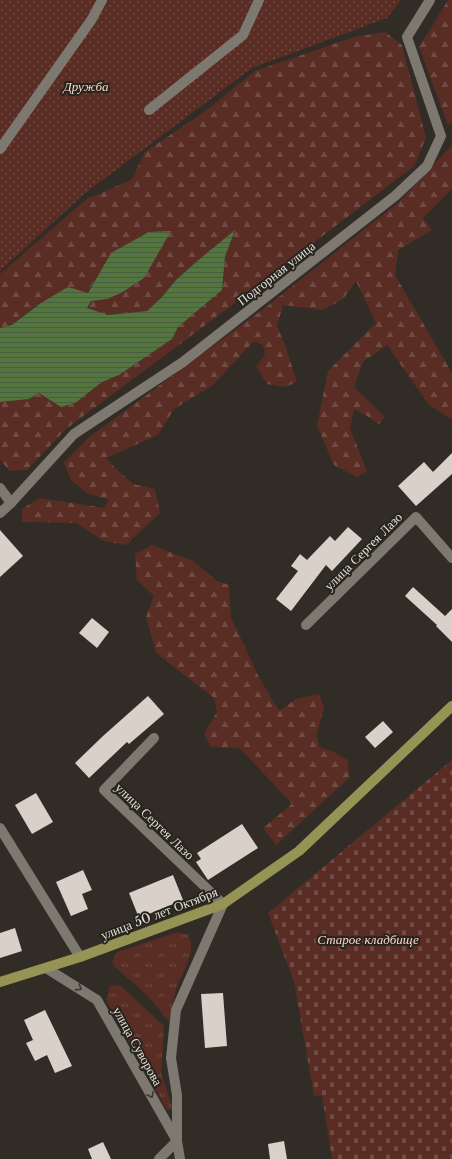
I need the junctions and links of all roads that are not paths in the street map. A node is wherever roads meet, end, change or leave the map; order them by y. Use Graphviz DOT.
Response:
graph roads {
  1 [pos="102,0"];
  2 [pos="260,0"];
  3 [pos="430,0"];
  4 [pos="149,110"];
  5 [pos="0,149"];
  6 [pos="0,488"];
  7 [pos="11,503"];
  8 [pos="0,513"];
  9 [pos="452,558"];
  10 [pos="306,625"];
  11 [pos="452,706"];
  12 [pos="154,738"];
  13 [pos="0,828"];
  14 [pos="223,904"];
  15 [pos="80,957"];
  16 [pos="46,968"];
  17 [pos="0,982"];
  18 [pos="177,1141"];
  19 [pos="159,1159"];
  20 [pos="180,1159"];
  1 -- 5 [label="street"];
  2 -- 4 [label="street"];
  3 -- 7 [label="street, Подгорная улица"];
  6 -- 7 [label="street"];
  7 -- 8 [label="street, Подгорная улица"];
  9 -- 10 [label="street, улица Сергея Лазо"];
  11 -- 14 [label="main road, улица 50 лет Октября"];
  12 -- 14 [label="street, улица Сергея Лазо"];
  13 -- 15 [label="street"];
  14 -- 15 [label="main road, улица 50 лет Октября"];
  14 -- 18 [label="street"];
  15 -- 16 [label="main road, улица 50 лет Октября"];
  16 -- 17 [label="main road, улица 50 лет Октября"];
  16 -- 18 [label="street, улица Суворова, one-way"];
  18 -- 19 [label="street"];
  18 -- 20 [label="street, улица Суворова"];
}
